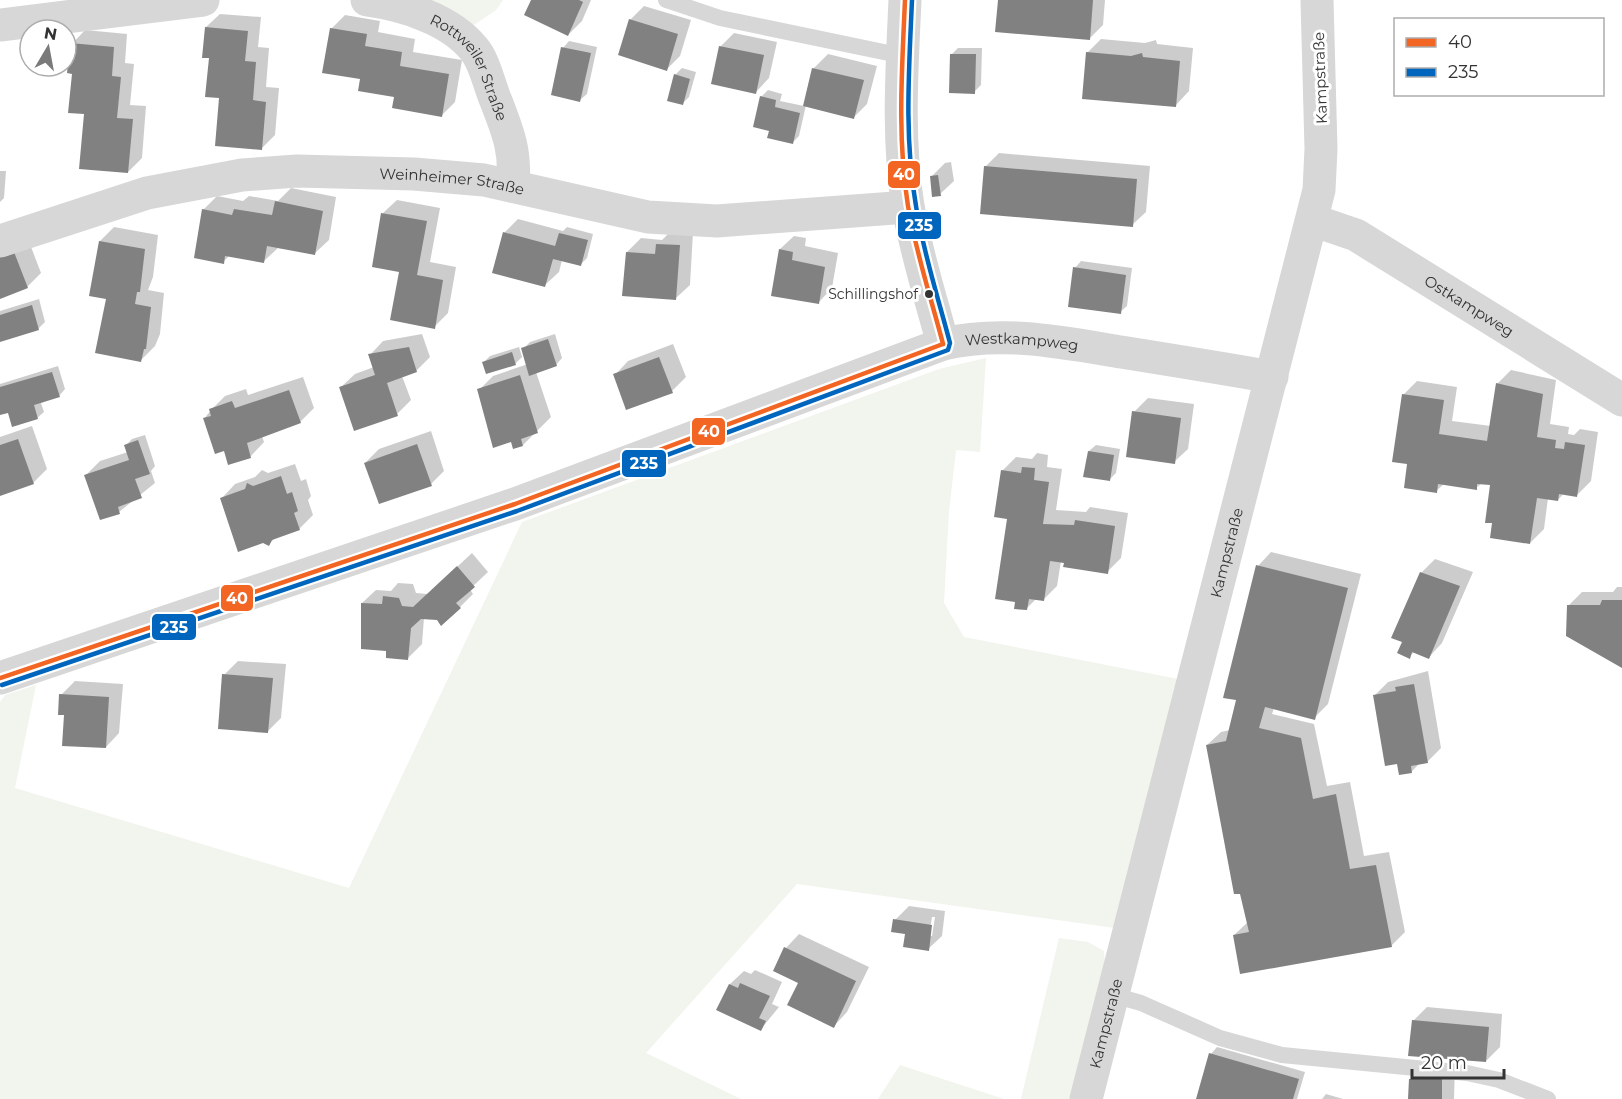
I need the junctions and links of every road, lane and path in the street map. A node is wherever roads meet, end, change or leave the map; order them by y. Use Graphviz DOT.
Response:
graph roads {
  1 [pos="204,0"];
  2 [pos="367,0"];
  3 [pos="666,0"];
  4 [pos="905,0"];
  5 [pos="1317,0"];
  6 [pos="0,25"];
  7 [pos="903,56"];
  8 [pos="513,186"];
  9 [pos="908,207"];
  10 [pos="1312,220"];
  11 [pos="0,241"];
  12 [pos="943,344"];
  13 [pos="1272,377"];
  14 [pos="1622,400"];
  15 [pos="0,678"];
  16 [pos="1113,995"];
  17 [pos="1086,1099"];
  18 [pos="1548,1099"];
  1 -- 6 [label="street"];
  2 -- 8 [label="street, Rottweiler Straße"];
  3 -- 7 [label="lane"];
  4 -- 7 [label="street"];
  5 -- 10 [label="street, Kampstraße"];
  7 -- 9 [label="street"];
  8 -- 9 [label="street, Weinheimer Straße"];
  8 -- 11 [label="street, Weinheimer Straße"];
  9 -- 12 [label="street"];
  10 -- 13 [label="street, Kampstraße"];
  10 -- 14 [label="street, Ostkampweg"];
  12 -- 13 [label="street, Westkampweg"];
  12 -- 15 [label="street, Westkampweg"];
  13 -- 16 [label="street, Kampstraße"];
  16 -- 17 [label="street, Kampstraße"];
  16 -- 18 [label="lane"];
}
